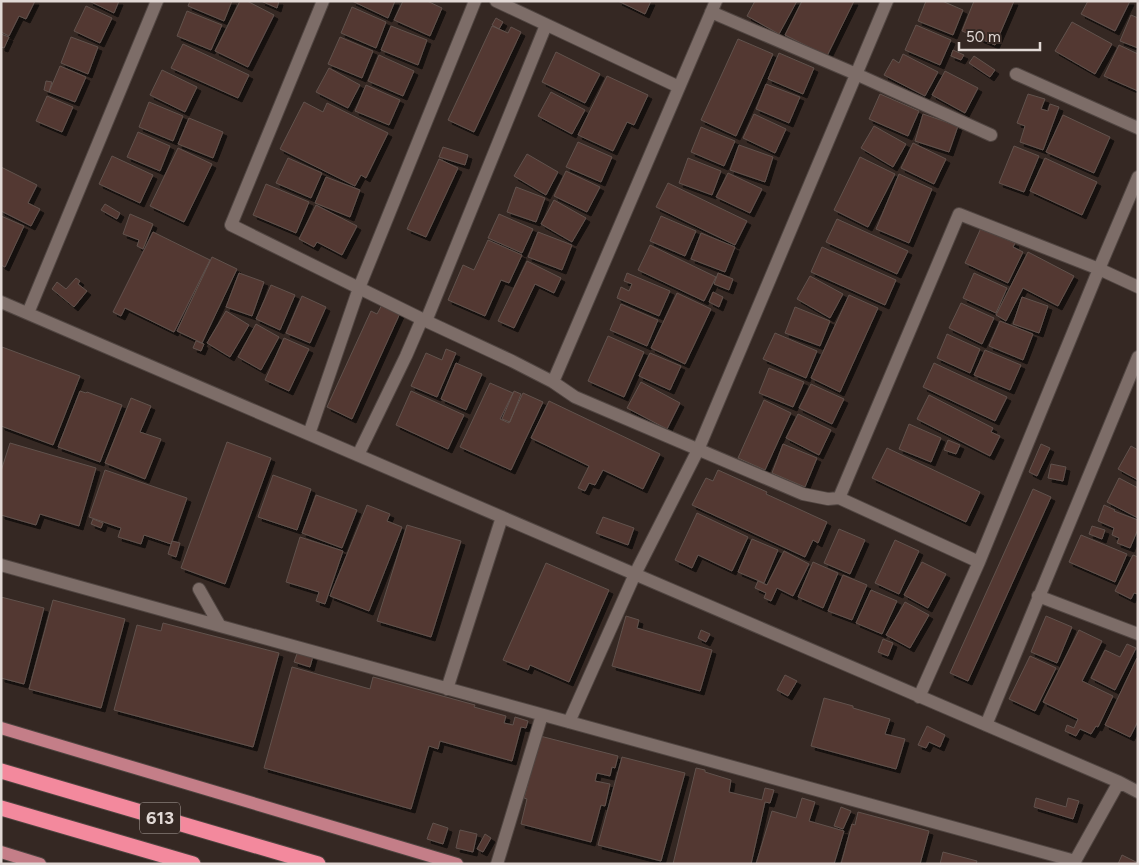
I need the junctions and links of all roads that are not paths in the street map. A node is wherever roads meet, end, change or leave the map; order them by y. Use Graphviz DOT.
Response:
graph roads {
  1 [pos="157,1"];
  2 [pos="323,1"];
  3 [pos="475,1"];
  4 [pos="496,1"];
  5 [pos="887,1"];
  6 [pos="714,7"];
  7 [pos="546,24"];
  8 [pos="856,74"];
  9 [pos="1016,74"];
  10 [pos="679,87"];
  11 [pos="1138,128"];
  12 [pos="991,136"];
  13 [pos="1138,177"];
  14 [pos="1099,269"];
  15 [pos="1138,287"];
  16 [pos="359,288"];
  17 [pos="1,302"];
  18 [pos="28,313"];
  19 [pos="424,320"];
  20 [pos="1138,357"];
  21 [pos="553,382"];
  22 [pos="308,434"];
  23 [pos="698,450"];
  24 [pos="358,455"];
  25 [pos="839,498"];
  26 [pos="502,517"];
  27 [pos="979,562"];
  28 [pos="1,565"];
  29 [pos="635,574"];
  30 [pos="199,589"];
  31 [pos="1038,596"];
  32 [pos="220,626"];
  33 [pos="1138,634"];
  34 [pos="447,689"];
  35 [pos="919,696"];
  36 [pos="542,715"];
  37 [pos="569,722"];
  38 [pos="990,723"];
  39 [pos="1,728"];
  40 [pos="1,771"];
  41 [pos="1119,782"];
  42 [pos="1138,792"];
  43 [pos="1,808"];
  44 [pos="1,852"];
  45 [pos="40,864"];
  46 [pos="193,864"];
  47 [pos="318,864"];
  48 [pos="457,864"];
  49 [pos="497,864"];
  1 -- 18 [label="street"];
  2 -- 16 [label="street"];
  3 -- 16 [label="street"];
  4 -- 7 [label="street"];
  5 -- 8 [label="street"];
  6 -- 8 [label="street"];
  6 -- 10 [label="street"];
  7 -- 10 [label="street"];
  7 -- 19 [label="street"];
  8 -- 12 [label="street"];
  8 -- 23 [label="street"];
  9 -- 11 [label="street"];
  10 -- 21 [label="street"];
  13 -- 14 [label="street"];
  14 -- 15 [label="street"];
  14 -- 25 [label="street"];
  14 -- 27 [label="street"];
  16 -- 19 [label="street"];
  16 -- 22 [label="street"];
  17 -- 18 [label="street"];
  18 -- 22 [label="street"];
  19 -- 21 [label="street"];
  19 -- 24 [label="street"];
  20 -- 31 [label="street"];
  21 -- 23 [label="street"];
  22 -- 24 [label="street"];
  23 -- 25 [label="street"];
  23 -- 29 [label="street"];
  24 -- 26 [label="street"];
  25 -- 27 [label="street"];
  26 -- 29 [label="street"];
  26 -- 34 [label="street"];
  27 -- 35 [label="street"];
  28 -- 32 [label="street"];
  29 -- 35 [label="street"];
  29 -- 37 [label="street"];
  30 -- 32 [label="street"];
  31 -- 33 [label="street"];
  31 -- 38 [label="street"];
  32 -- 34 [label="street"];
  34 -- 36 [label="street"];
  35 -- 38 [label="street"];
  36 -- 37 [label="street"];
  36 -- 49 [label="street"];
  37 -- 41 [label="street"];
  38 -- 41 [label="street"];
  39 -- 48 [label="main road"];
  40 -- 47 [label="highway, 613"];
  41 -- 42 [label="street"];
  43 -- 46 [label="highway, 613"];
  44 -- 45 [label="main road"];
}
